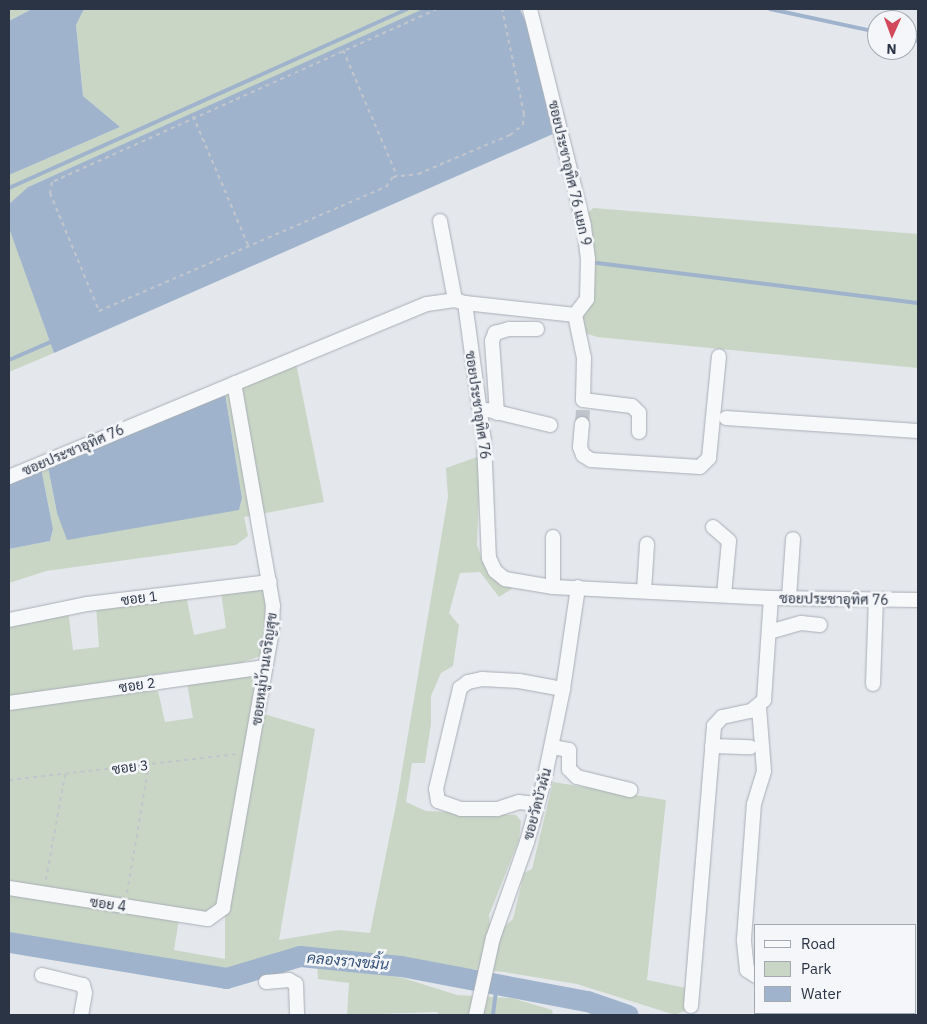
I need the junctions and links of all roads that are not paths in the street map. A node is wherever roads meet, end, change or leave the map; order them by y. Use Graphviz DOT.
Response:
graph roads {
  1 [pos="530,9"];
  2 [pos="440,221"];
  3 [pos="460,302"];
  4 [pos="574,315"];
  5 [pos="537,329"];
  6 [pos="719,356"];
  7 [pos="234,382"];
  8 [pos="478,405"];
  9 [pos="583,412"];
  10 [pos="497,414"];
  11 [pos="726,418"];
  12 [pos="550,425"];
  13 [pos="918,430"];
  14 [pos="639,432"];
  15 [pos="9,476"];
  16 [pos="713,527"];
  17 [pos="553,537"];
  18 [pos="792,539"];
  19 [pos="647,544"];
  20 [pos="270,582"];
  21 [pos="553,586"];
  22 [pos="578,587"];
  23 [pos="644,591"];
  24 [pos="724,595"];
  25 [pos="771,598"];
  26 [pos="789,598"];
  27 [pos="876,600"];
  28 [pos="918,600"];
  29 [pos="9,620"];
  30 [pos="820,624"];
  31 [pos="769,632"];
  32 [pos="265,667"];
  33 [pos="873,684"];
  34 [pos="563,689"];
  35 [pos="9,703"];
  36 [pos="759,708"];
  37 [pos="712,746"];
  38 [pos="552,747"];
  39 [pos="750,747"];
  40 [pos="630,790"];
  41 [pos="537,804"];
  42 [pos="9,888"];
  43 [pos="208,919"];
  44 [pos="42,975"];
  45 [pos="754,975"];
  46 [pos="266,982"];
  47 [pos="691,1006"];
  48 [pos="81,1015"];
  49 [pos="297,1015"];
  50 [pos="476,1015"];
  1 -- 4 [label="street, ซอยประชาอุทิศ 76 แยก 9"];
  2 -- 3 [label="street"];
  3 -- 4 [label="street"];
  3 -- 7 [label="street, ซอยประชาอุทิศ 76"];
  3 -- 8 [label="street, ซอยประชาอุทิศ 76"];
  4 -- 9 [label="street"];
  5 -- 10 [label="street"];
  6 -- 9 [label="street"];
  7 -- 15 [label="street, ซอยประชาอุทิศ 76"];
  7 -- 20 [label="street, ซอยหมู่บ้านเจริญสุข"];
  8 -- 10 [label="street"];
  8 -- 21 [label="street, ซอยประชาอุทิศ 76"];
  9 -- 14 [label="street"];
  10 -- 12 [label="street"];
  11 -- 13 [label="street"];
  16 -- 24 [label="street"];
  17 -- 21 [label="street"];
  18 -- 26 [label="street"];
  19 -- 23 [label="street"];
  20 -- 29 [label="street, ซอย 1"];
  20 -- 32 [label="street, ซอยหมู่บ้านเจริญสุข"];
  21 -- 22 [label="street, ซอยประชาอุทิศ 76"];
  22 -- 23 [label="street, ซอยประชาอุทิศ 76"];
  22 -- 34 [label="street, ซอยวัดบัวผัน"];
  23 -- 24 [label="street, ซอยประชาอุทิศ 76"];
  24 -- 25 [label="street, ซอยประชาอุทิศ 76"];
  25 -- 26 [label="street, ซอยประชาอุทิศ 76"];
  25 -- 31 [label="street"];
  26 -- 27 [label="street, ซอยประชาอุทิศ 76"];
  27 -- 28 [label="street, ซอยประชาอุทิศ 76"];
  27 -- 33 [label="street"];
  30 -- 31 [label="street"];
  31 -- 36 [label="street"];
  32 -- 35 [label="street, ซอย 2"];
  32 -- 43 [label="street, ซอยหมู่บ้านเจริญสุข"];
  34 -- 38 [label="street, ซอยวัดบัวผัน"];
  34 -- 41 [label="street"];
  36 -- 37 [label="street"];
  36 -- 45 [label="street"];
  37 -- 39 [label="street"];
  37 -- 47 [label="street"];
  38 -- 40 [label="street"];
  38 -- 41 [label="street, ซอยวัดบัวผัน"];
  41 -- 50 [label="street, ซอยวัดบัวผัน"];
  42 -- 43 [label="street, ซอย 4"];
  44 -- 48 [label="street"];
  46 -- 49 [label="street"];
}
